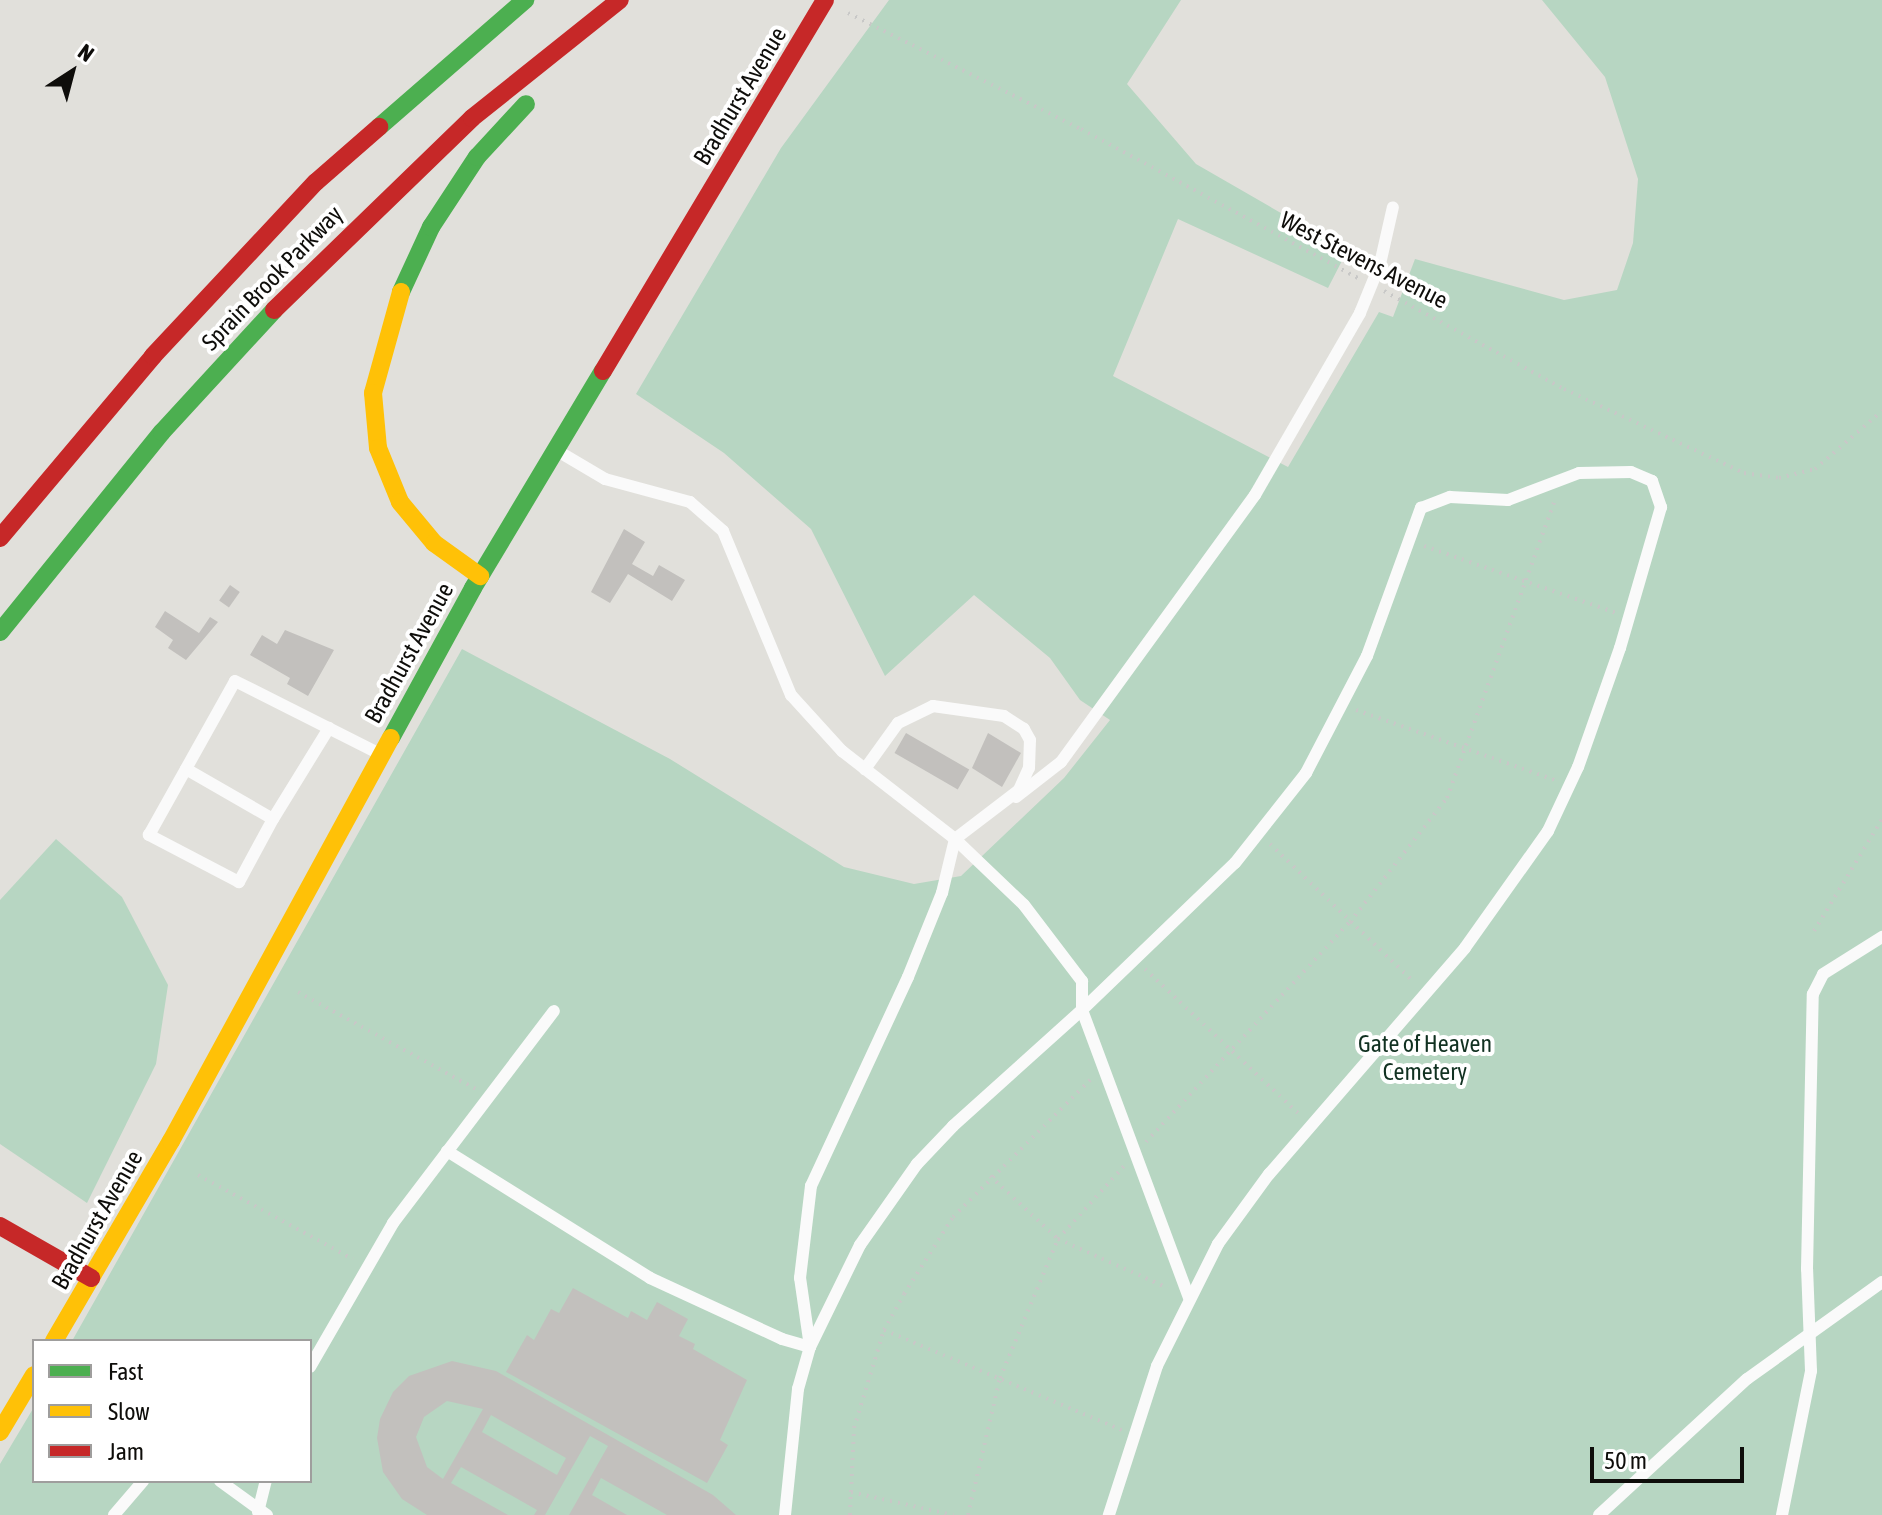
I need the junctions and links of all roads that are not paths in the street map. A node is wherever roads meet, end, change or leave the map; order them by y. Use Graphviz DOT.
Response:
graph roads {
  1 [pos="525,0"];
  2 [pos="620,0"];
  3 [pos="637,0"];
  4 [pos="825,1"];
  5 [pos="395,85"];
  6 [pos="316,182"];
  7 [pos="1393,207"];
  8 [pos="556,450"];
  9 [pos="0,538"];
  10 [pos="480,576"];
  11 [pos="0,632"];
  12 [pos="329,728"];
  13 [pos="380,754"];
  14 [pos="186,769"];
  15 [pos="865,769"];
  16 [pos="1006,805"];
  17 [pos="273,819"];
  18 [pos="955,839"];
  19 [pos="1882,937"];
  20 [pos="1082,1010"];
  21 [pos="554,1011"];
  22 [pos="447,1151"];
  23 [pos="0,1226"];
  24 [pos="91,1278"];
  25 [pos="1882,1282"];
  26 [pos="1189,1297"];
  27 [pos="1809,1331"];
  28 [pos="55,1339"];
  29 [pos="810,1347"];
  30 [pos="312,1363"];
  31 [pos="32,1378"];
  32 [pos="0,1432"];
  33 [pos="141,1483"];
  34 [pos="223,1483"];
  35 [pos="266,1483"];
  36 [pos="261,1512"];
  37 [pos="114,1515"];
  38 [pos="785,1515"];
  39 [pos="1109,1515"];
  40 [pos="1599,1515"];
  41 [pos="1782,1515"];
  1 -- 6 [label="main road, Sprain Brook Parkway"];
  2 -- 11 [label="main road, Sprain Brook Parkway"];
  3 -- 10 [label="main road"];
  4 -- 8 [label="main road, Bradhurst Avenue"];
  5 -- 6 [label="main road"];
  6 -- 9 [label="main road, Sprain Brook Parkway"];
  7 -- 16 [label="lane"];
  8 -- 10 [label="main road, Bradhurst Avenue"];
  8 -- 15 [label="lane"];
  10 -- 13 [label="main road, Bradhurst Avenue"];
  12 -- 13 [label="lane"];
  12 -- 14 [label="lane"];
  12 -- 17 [label="lane"];
  13 -- 24 [label="main road, Bradhurst Avenue"];
  14 -- 17 [label="lane"];
  14 -- 17 [label="lane"];
  15 -- 16 [label="lane"];
  15 -- 18 [label="lane"];
  16 -- 18 [label="lane"];
  18 -- 20 [label="lane"];
  18 -- 29 [label="lane"];
  19 -- 27 [label="lane"];
  20 -- 26 [label="lane"];
  20 -- 26 [label="lane"];
  20 -- 29 [label="lane"];
  21 -- 22 [label="lane"];
  22 -- 29 [label="lane"];
  22 -- 30 [label="lane"];
  23 -- 24 [label="main road"];
  24 -- 28 [label="main road, Bradhurst Avenue"];
  25 -- 27 [label="lane"];
  26 -- 39 [label="lane"];
  27 -- 40 [label="lane"];
  27 -- 41 [label="lane"];
  29 -- 38 [label="lane"];
  31 -- 32 [label="main road"];
  33 -- 37 [label="lane"];
  34 -- 36 [label="lane"];
  35 -- 36 [label="lane"];
}
